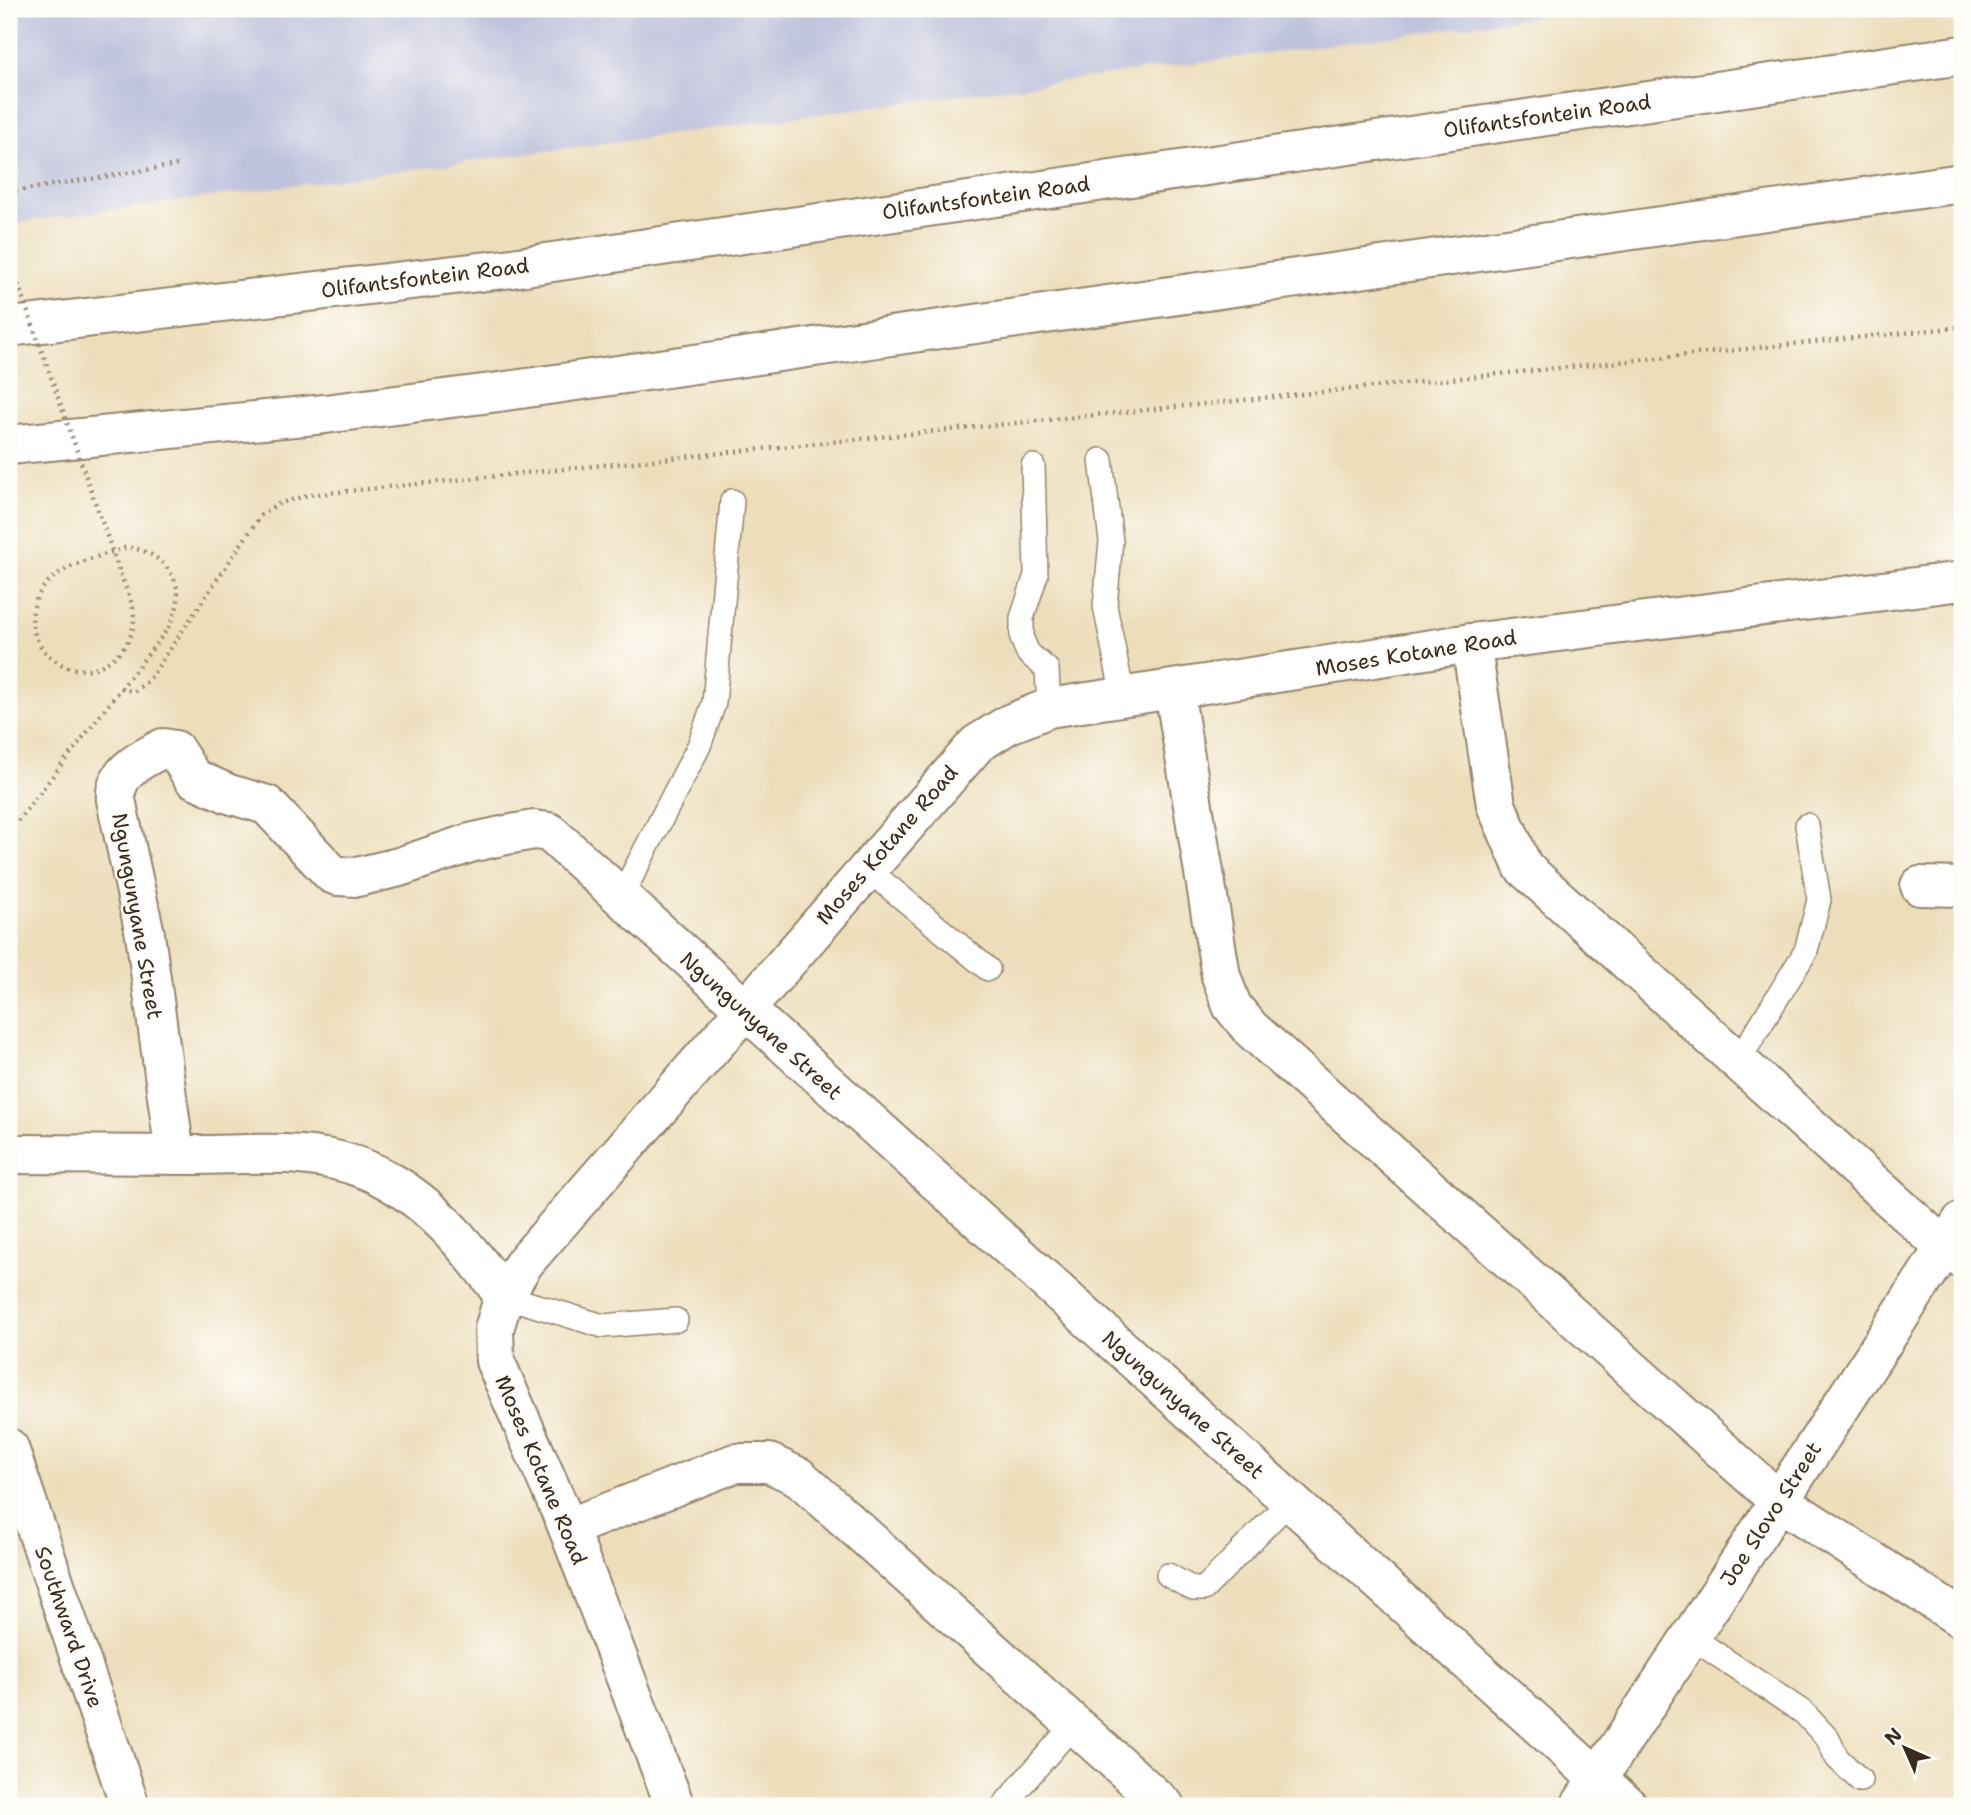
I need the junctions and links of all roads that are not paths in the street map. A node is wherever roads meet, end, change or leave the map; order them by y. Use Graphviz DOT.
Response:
graph roads {
  1 [pos="1962,55"];
  2 [pos="1962,183"];
  3 [pos="9,327"];
  4 [pos="9,445"];
  5 [pos="1101,460"];
  6 [pos="1033,466"];
  7 [pos="732,501"];
  8 [pos="1962,581"];
  9 [pos="1471,643"];
  10 [pos="1174,690"];
  11 [pos="1123,698"];
  12 [pos="1049,708"];
  13 [pos="1807,825"];
  14 [pos="866,868"];
  15 [pos="1920,886"];
  16 [pos="1962,887"];
  17 [pos="620,899"];
  18 [pos="988,969"];
  19 [pos="743,1011"];
  20 [pos="1737,1063"];
  21 [pos="9,1154"];
  22 [pos="175,1155"];
  23 [pos="1956,1243"];
  24 [pos="504,1296"];
  25 [pos="676,1320"];
  26 [pos="9,1448"];
  27 [pos="1290,1500"];
  28 [pos="1779,1501"];
  29 [pos="568,1528"];
  30 [pos="1168,1575"];
  31 [pos="1962,1619"];
  32 [pos="1691,1637"];
  33 [pos="1074,1724"];
  34 [pos="1860,1780"];
  35 [pos="1589,1791"];
  36 [pos="130,1806"];
  37 [pos="675,1806"];
  38 [pos="1003,1806"];
  39 [pos="1165,1806"];
  40 [pos="1628,1806"];
  1 -- 3 [label="street, Olifantsfontein Road"];
  2 -- 4 [label="street"];
  5 -- 11 [label="lane"];
  6 -- 12 [label="lane"];
  7 -- 17 [label="lane"];
  8 -- 9 [label="street, Moses Kotane Road"];
  9 -- 10 [label="street, Moses Kotane Road"];
  9 -- 20 [label="street"];
  10 -- 11 [label="street, Moses Kotane Road"];
  10 -- 28 [label="street"];
  11 -- 12 [label="street, Moses Kotane Road"];
  12 -- 14 [label="street, Moses Kotane Road"];
  13 -- 20 [label="lane"];
  14 -- 18 [label="lane"];
  14 -- 19 [label="street, Moses Kotane Road"];
  15 -- 16 [label="street"];
  17 -- 19 [label="street, Ngungunyane Street"];
  17 -- 22 [label="street, Ngungunyane Street"];
  19 -- 24 [label="street, Moses Kotane Road"];
  19 -- 27 [label="street, Ngungunyane Street"];
  20 -- 23 [label="street"];
  21 -- 22 [label="street"];
  22 -- 24 [label="street"];
  23 -- 28 [label="street, Joe Slovo Street"];
  24 -- 25 [label="lane"];
  24 -- 29 [label="street, Moses Kotane Road"];
  26 -- 36 [label="street, Southward Drive"];
  27 -- 30 [label="lane"];
  27 -- 35 [label="street, Ngungunyane Street"];
  28 -- 31 [label="street"];
  28 -- 32 [label="street, Joe Slovo Street"];
  29 -- 33 [label="street"];
  29 -- 37 [label="street, Moses Kotane Road"];
  32 -- 34 [label="lane"];
  32 -- 35 [label="street, Joe Slovo Street"];
  33 -- 38 [label="lane"];
  33 -- 39 [label="street"];
  35 -- 40 [label="street, Ngungunyane Street"];
}
